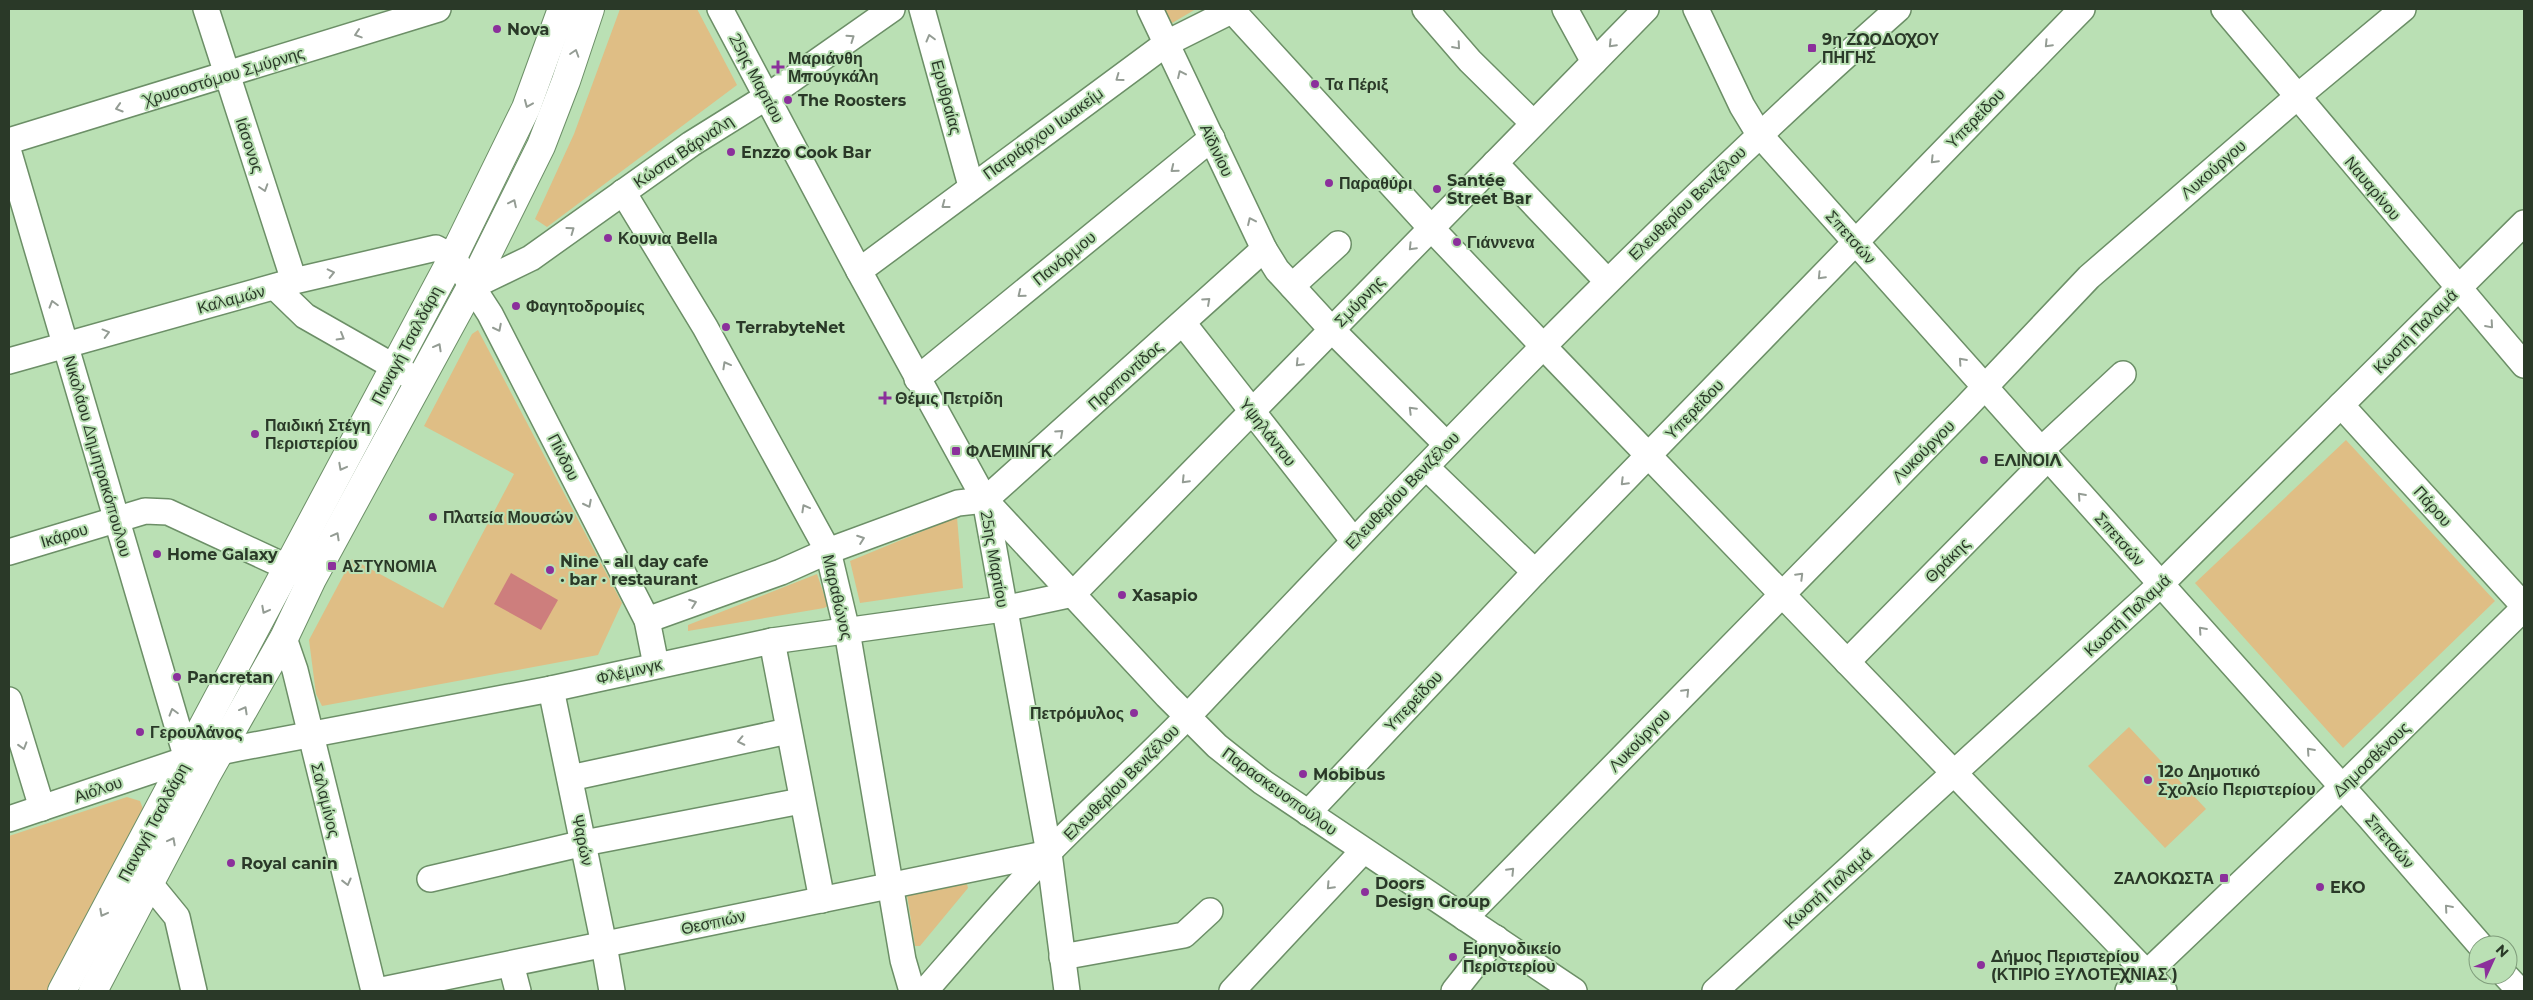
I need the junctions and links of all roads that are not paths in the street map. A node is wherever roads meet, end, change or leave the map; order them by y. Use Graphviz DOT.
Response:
graph roads {
  1 [pos="206,9"];
  2 [pos="438,9"];
  3 [pos="562,9"];
  4 [pos="590,9"];
  5 [pos="720,9"];
  6 [pos="892,9"];
  7 [pos="922,9"];
  8 [pos="1150,9"];
  9 [pos="1233,9"];
  10 [pos="1425,9"];
  11 [pos="1565,9"];
  12 [pos="1646,9"];
  13 [pos="1696,9"];
  14 [pos="1898,9"];
  15 [pos="2082,9"];
  16 [pos="2224,9"];
  17 [pos="2403,9"];
  18 [pos="389,16"];
  19 [pos="868,16"];
  20 [pos="1167,43"];
  21 [pos="1594,62"];
  22 [pos="228,75"];
  23 [pos="768,96"];
  24 [pos="2297,97"];
  25 [pos="1533,123"];
  26 [pos="1759,134"];
  27 [pos="1212,138"];
  28 [pos="9,141"];
  29 [pos="9,153"];
  30 [pos="1495,163"];
  31 [pos="972,186"];
  32 [pos="623,192"];
  33 [pos="2524,224"];
  34 [pos="1432,228"];
  35 [pos="1855,241"];
  36 [pos="1338,244"];
  37 [pos="1264,249"];
  38 [pos="453,258"];
  39 [pos="859,271"];
  40 [pos="1608,281"];
  41 [pos="284,284"];
  42 [pos="1292,286"];
  43 [pos="471,287"];
  44 [pos="2458,288"];
  45 [pos="1183,323"];
  46 [pos="1332,330"];
  47 [pos="65,344"];
  48 [pos="1542,345"];
  49 [pos="9,361"];
  50 [pos="2524,365"];
  51 [pos="394,368"];
  52 [pos="2123,374"];
  53 [pos="917,378"];
  54 [pos="419,381"];
  55 [pos="1984,386"];
  56 [pos="2341,405"];
  57 [pos="1252,411"];
  58 [pos="1446,444"];
  59 [pos="1650,455"];
  60 [pos="2043,455"];
  61 [pos="1426,467"];
  62 [pos="984,500"];
  63 [pos="116,519"];
  64 [pos="1353,540"];
  65 [pos="828,551"];
  66 [pos="9,552"];
  67 [pos="287,566"];
  68 [pos="1535,572"];
  69 [pos="312,579"];
  70 [pos="2161,584"];
  71 [pos="1073,594"];
  72 [pos="1782,594"];
  73 [pos="2524,607"];
  74 [pos="1003,609"];
  75 [pos="647,620"];
  76 [pos="847,631"];
  77 [pos="284,638"];
  78 [pos="772,641"];
  79 [pos="1846,662"];
  80 [pos="656,665"];
  81 [pos="551,689"];
  82 [pos="9,700"];
  83 [pos="1187,716"];
  84 [pos="788,731"];
  85 [pos="310,733"];
  86 [pos="220,753"];
  87 [pos="187,759"];
  88 [pos="1954,774"];
  89 [pos="570,778"];
  90 [pos="2342,787"];
  91 [pos="801,801"];
  92 [pos="42,808"];
  93 [pos="1308,813"];
  94 [pos="9,818"];
  95 [pos="584,843"];
  96 [pos="1363,851"];
  97 [pos="1049,853"];
  98 [pos="138,877"];
  99 [pos="430,879"];
  100 [pos="891,886"];
  101 [pos="822,900"];
  102 [pos="1210,911"];
  103 [pos="1465,918"];
  104 [pos="2471,935"];
  105 [pos="1496,938"];
  106 [pos="604,945"];
  107 [pos="1062,957"];
  108 [pos="511,964"];
  109 [pos="2146,974"];
  110 [pos="62,991"];
  111 [pos="93,991"];
  112 [pos="194,991"];
  113 [pos="375,991"];
  114 [pos="518,991"];
  115 [pos="612,991"];
  116 [pos="912,991"];
  117 [pos="926,991"];
  118 [pos="1067,991"];
  119 [pos="1232,991"];
  120 [pos="1454,991"];
  121 [pos="1574,991"];
  122 [pos="1715,991"];
  123 [pos="2128,991"];
  124 [pos="2164,991"];
  1 -- 22 [label="street, Ιάσονος"];
  2 -- 18 [label="street, Χρυσοστόμου Σμύρνης"];
  3 -- 38 [label="main road, Παναγή Τσαλδάρη, one-way"];
  43 -- 4 [label="main road, Παναγή Τσαλδάρη, one-way"];
  5 -- 23 [label="street, 25ης Μαρτίου"];
  6 -- 19 [label="street, Κώστα Βάρναλη"];
  31 -- 7 [label="street, Ερυθραίας, one-way"];
  8 -- 20 [label="street, Αϊδινίου"];
  9 -- 20 [label="street, Πατριάρχου Ιωακείμ"];
  9 -- 34 [label="street"];
  10 -- 25 [label="street, one-way"];
  11 -- 21 [label="street"];
  12 -- 21 [label="street, Σμύρνης, one-way"];
  13 -- 26 [label="street, Σπετσών"];
  14 -- 26 [label="street, Ελευθερίου Βενιζέλου"];
  15 -- 35 [label="street, Υπερείδου, one-way"];
  16 -- 24 [label="street, Ναυαρίνου"];
  17 -- 24 [label="street, Λυκούργου"];
  18 -- 22 [label="street, Χρυσοστόμου Σμύρνης, one-way"];
  23 -- 19 [label="street, Κώστα Βάρναλη, one-way"];
  27 -- 20 [label="street, Αϊδινίου, one-way"];
  20 -- 31 [label="street, Πατριάρχου Ιωακείμ, one-way"];
  21 -- 25 [label="street, Σμύρνης"];
  22 -- 28 [label="street, Χρυσοστόμου Σμύρνης, one-way"];
  22 -- 41 [label="street, Ιάσονος, one-way"];
  23 -- 32 [label="street, Κώστα Βάρναλη"];
  23 -- 39 [label="street, 25ης Μαρτίου"];
  24 -- 44 [label="street, Ναυαρίνου"];
  24 -- 55 [label="street, Λυκούργου"];
  25 -- 30 [label="street, Σμύρνης"];
  26 -- 35 [label="street, Σπετσών"];
  26 -- 40 [label="street, Ελευθερίου Βενιζέλου"];
  37 -- 27 [label="street, Αϊδινίου, one-way"];
  27 -- 53 [label="street, Πανόρμου, one-way"];
  47 -- 29 [label="street, Νικολάου Δημητρακόπουλου, one-way"];
  30 -- 34 [label="street, Σμύρνης"];
  30 -- 40 [label="street"];
  31 -- 39 [label="street, Πατριάρχου Ιωακείμ, one-way"];
  43 -- 32 [label="street, Κώστα Βάρναλη, one-way"];
  65 -- 32 [label="street, Μαραθώνος, one-way"];
  33 -- 44 [label="street, Κωστή Παλαμά"];
  34 -- 46 [label="street, Σμύρνης, one-way"];
  34 -- 48 [label="street"];
  55 -- 35 [label="street, Σπετσών, one-way"];
  35 -- 59 [label="street, Υπερείδου, one-way"];
  36 -- 42 [label="street"];
  37 -- 42 [label="street, Αϊδινίου"];
  45 -- 37 [label="street, Προποντίδος, one-way"];
  41 -- 38 [label="street, Καλαμών, one-way"];
  38 -- 43 [label="street, Πίνδου"];
  38 -- 51 [label="main road, Παναγή Τσαλδάρη"];
  39 -- 53 [label="street, 25ης Μαρτίου"];
  40 -- 48 [label="street, Ελευθερίου Βενιζέλου"];
  47 -- 41 [label="street, Καλαμών, one-way"];
  41 -- 51 [label="street, Ιάσονος, one-way"];
  42 -- 46 [label="street, Αϊδινίου"];
  54 -- 43 [label="main road, Παναγή Τσαλδάρη, one-way"];
  43 -- 75 [label="street, Πίνδου, one-way"];
  44 -- 50 [label="street, Ναυαρίνου, one-way"];
  44 -- 56 [label="street, Κωστή Παλαμά"];
  45 -- 57 [label="street, Υψηλάντου"];
  62 -- 45 [label="street, Προποντίδος, one-way"];
  46 -- 57 [label="street, Σμύρνης, one-way"];
  58 -- 46 [label="street, Αϊδινίου, one-way"];
  47 -- 49 [label="street, Καλαμών"];
  47 -- 63 [label="street, Νικολάου Δημητρακόπουλου"];
  48 -- 58 [label="street, Ελευθερίου Βενιζέλου"];
  48 -- 59 [label="street"];
  51 -- 54 [label="street, Ιάσονος"];
  51 -- 67 [label="main road, Παναγή Τσαλδάρη, one-way"];
  52 -- 60 [label="street, Θράκης"];
  53 -- 62 [label="street, 25ης Μαρτίου"];
  69 -- 54 [label="main road, Παναγή Τσαλδάρη, one-way"];
  55 -- 60 [label="street, Σπετσών"];
  72 -- 55 [label="street, Λυκούργου, one-way"];
  56 -- 70 [label="street, Κωστή Παλαμά"];
  56 -- 73 [label="street, Πάρου"];
  57 -- 64 [label="street, Υψηλάντου"];
  57 -- 71 [label="street, Σμύρνης, one-way"];
  58 -- 61 [label="street, Ελευθερίου Βενιζέλου"];
  59 -- 68 [label="street, Υπερείδου, one-way"];
  59 -- 72 [label="street"];
  70 -- 60 [label="street, Σπετσών, one-way"];
  60 -- 79 [label="street, Θράκης"];
  61 -- 64 [label="street, Ελευθερίου Βενιζέλου"];
  61 -- 68 [label="street"];
  65 -- 62 [label="street, one-way"];
  62 -- 71 [label="street, Παρασκευοπούλου"];
  62 -- 74 [label="street, 25ης Μαρτίου"];
  63 -- 66 [label="street, Ικάρου"];
  63 -- 67 [label="street, Ικάρου"];
  87 -- 63 [label="street, Νικολάου Δημητρακόπουλου, one-way"];
  64 -- 83 [label="street, Ελευθερίου Βενιζέλου"];
  75 -- 65 [label="street, one-way"];
  65 -- 76 [label="street, Μαραθώνος"];
  67 -- 69 [label="street, Ικάρου"];
  67 -- 87 [label="main road, Παναγή Τσαλδάρη, one-way"];
  68 -- 93 [label="street, Υπερείδου"];
  69 -- 77 [label="main road, Παναγή Τσαλδάρη"];
  70 -- 88 [label="street, Κωστή Παλαμά"];
  90 -- 70 [label="street, Σπετσών, one-way"];
  71 -- 74 [label="street, Φλέμινγκ"];
  71 -- 83 [label="street, Παρασκευοπούλου"];
  72 -- 79 [label="street"];
  103 -- 72 [label="street, Λυκούργου, one-way"];
  73 -- 90 [label="street, Δημοσθένους"];
  74 -- 76 [label="street, Φλέμινγκ"];
  74 -- 97 [label="street, 25ης Μαρτίου"];
  75 -- 80 [label="street, Πίνδου"];
  76 -- 78 [label="street, Φλέμινγκ"];
  76 -- 100 [label="street, Μαραθώνος"];
  77 -- 85 [label="street, Σαλαμίνος"];
  86 -- 77 [label="main road, Παναγή Τσαλδάρη, one-way"];
  78 -- 80 [label="street, Φλέμινγκ"];
  78 -- 84 [label="street"];
  79 -- 88 [label="street"];
  80 -- 81 [label="street, Φλέμινγκ"];
  81 -- 85 [label="street, Φλέμινγκ"];
  81 -- 89 [label="street, Ψαρών"];
  82 -- 92 [label="street, one-way"];
  83 -- 93 [label="street, Παρασκευοπούλου"];
  83 -- 97 [label="street, Ελευθερίου Βενιζέλου"];
  84 -- 89 [label="street, one-way"];
  84 -- 91 [label="street"];
  85 -- 86 [label="street, Φλέμινγκ"];
  85 -- 113 [label="street, Σαλαμίνος, one-way"];
  86 -- 87 [label="street, Φλέμινγκ"];
  98 -- 86 [label="main road, Παναγή Τσαλδάρη, one-way"];
  87 -- 92 [label="street, Αιόλου"];
  87 -- 98 [label="main road, Παναγή Τσαλδάρη"];
  88 -- 109 [label="street"];
  88 -- 122 [label="street, Κωστή Παλαμά"];
  89 -- 95 [label="street, Ψαρών"];
  104 -- 90 [label="street, Σπετσών, one-way"];
  90 -- 109 [label="street, Δημοσθένους"];
  91 -- 95 [label="street"];
  91 -- 101 [label="street"];
  92 -- 94 [label="street, Αιόλου"];
  93 -- 96 [label="street, Παρασκευοπούλου"];
  95 -- 99 [label="street"];
  95 -- 106 [label="street, Ψαρών"];
  96 -- 103 [label="street, Παρασκευοπούλου"];
  96 -- 119 [label="street, one-way"];
  97 -- 100 [label="street, Θεσπιών"];
  97 -- 107 [label="street, 25ης Μαρτίου"];
  97 -- 117 [label="street, Ελευθερίου Βενιζέλου"];
  98 -- 110 [label="main road, Παναγή Τσαλδάρη, one-way"];
  98 -- 111 [label="main road, Παναγή Τσαλδάρη"];
  98 -- 112 [label="street"];
  100 -- 101 [label="street, Θεσπιών"];
  100 -- 116 [label="street, Μαραθώνος"];
  101 -- 106 [label="street, Θεσπιών"];
  102 -- 107 [label="street"];
  103 -- 105 [label="street, Παρασκευοπούλου"];
  105 -- 120 [label="street"];
  105 -- 121 [label="street, Παρασκευοπούλου"];
  106 -- 108 [label="street, Θεσπιών"];
  106 -- 115 [label="street, Ψαρών"];
  107 -- 118 [label="street, 25ης Μαρτίου"];
  108 -- 113 [label="street, Θεσπιών"];
  108 -- 114 [label="street"];
  109 -- 123 [label="street, Δημοσθένους"];
  109 -- 124 [label="street"];
}
